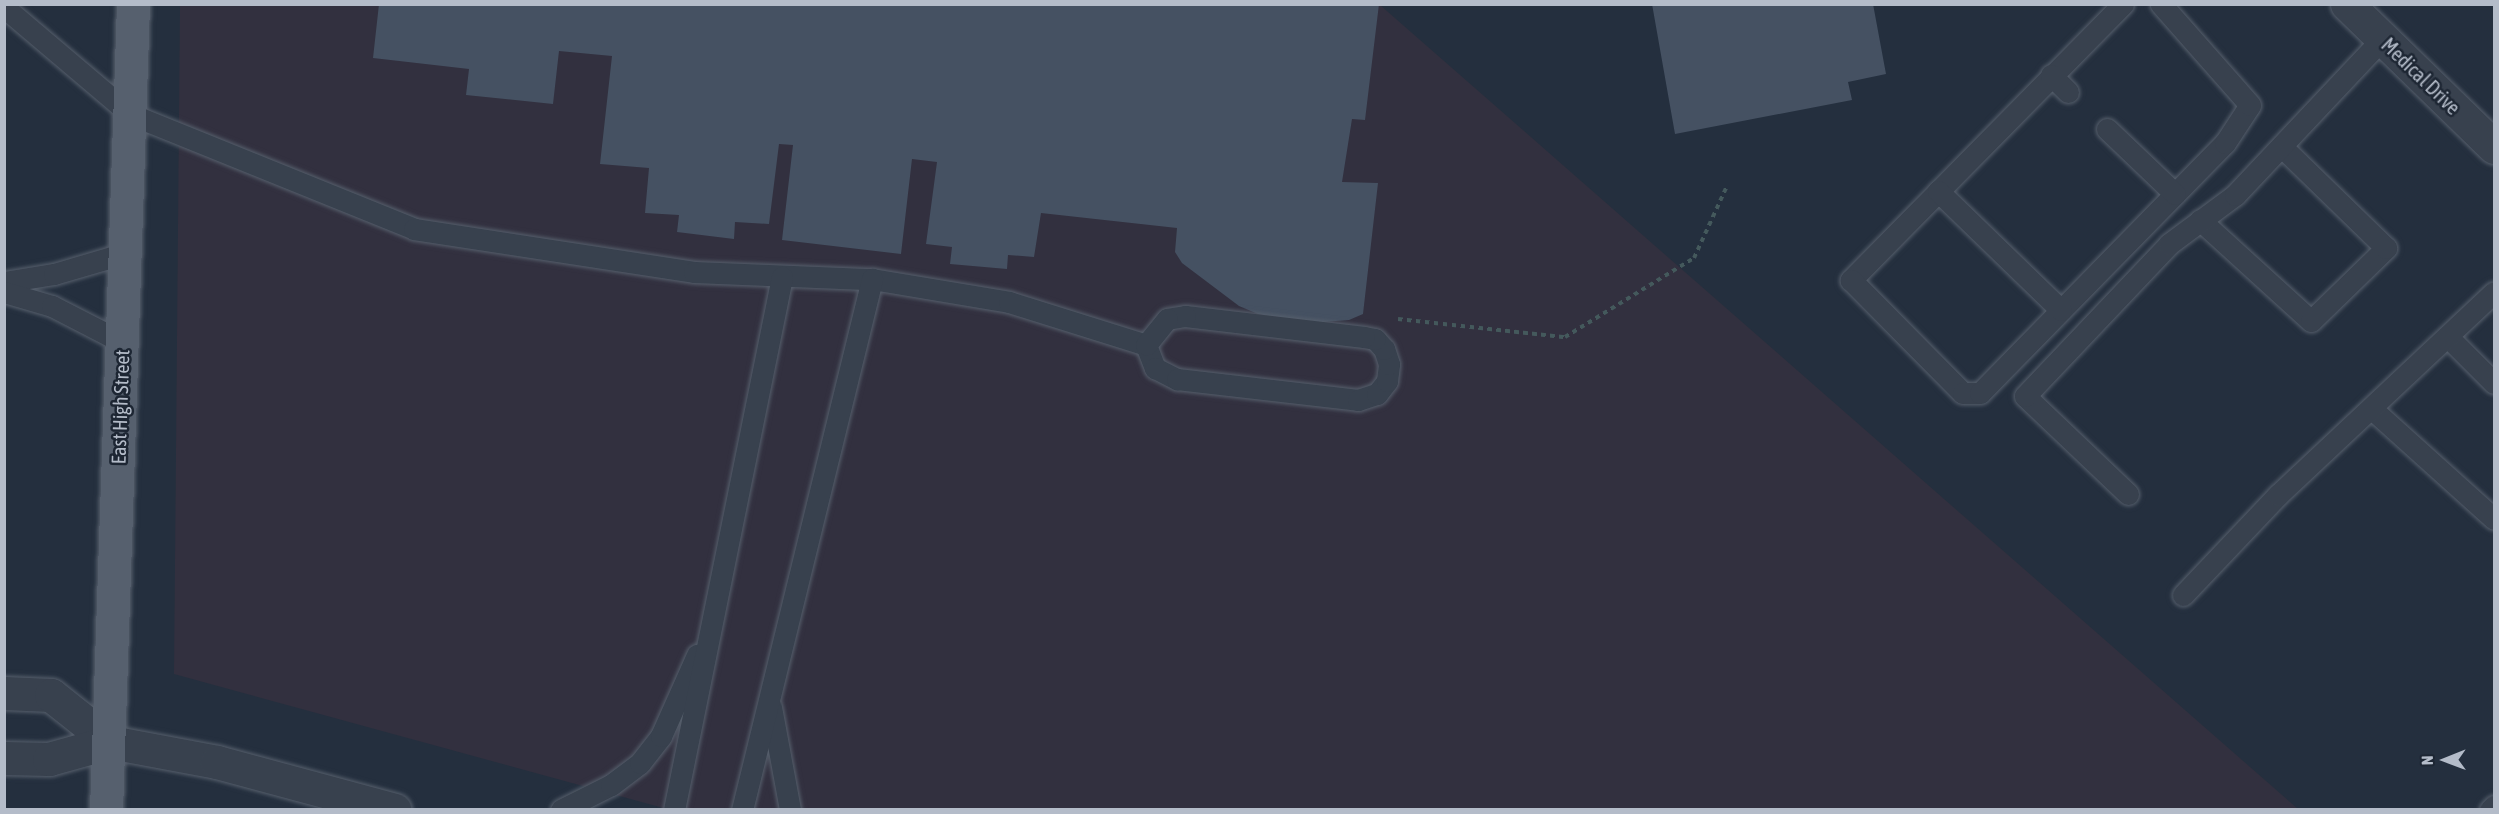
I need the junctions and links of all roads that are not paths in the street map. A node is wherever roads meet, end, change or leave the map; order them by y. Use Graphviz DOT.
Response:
graph roads {
  1 [pos="133,4"];
  2 [pos="2123,4"];
  3 [pos="2162,4"];
  4 [pos="2347,4"];
  5 [pos="4,7"];
  6 [pos="2382,39"];
  7 [pos="2051,75"];
  8 [pos="2068,92"];
  9 [pos="130,114"];
  10 [pos="2106,129"];
  11 [pos="2281,146"];
  12 [pos="2494,147"];
  13 [pos="1938,192"];
  14 [pos="2175,194"];
  15 [pos="2200,220"];
  16 [pos="126,253"];
  17 [pos="782,277"];
  18 [pos="873,279"];
  19 [pos="4,282"];
  20 [pos="4,292"];
  21 [pos="2494,292"];
  22 [pos="2061,310"];
  23 [pos="2448,337"];
  24 [pos="122,342"];
  25 [pos="1146,345"];
  26 [pos="2494,383"];
  27 [pos="2372,410"];
  28 [pos="2128,495"];
  29 [pos="2494,519"];
  30 [pos="2182,595"];
  31 [pos="712,625"];
  32 [pos="4,693"];
  33 [pos="770,697"];
  34 [pos="110,742"];
  35 [pos="4,758"];
  36 [pos="2494,806"];
  37 [pos="106,810"];
  38 [pos="395,810"];
  39 [pos="561,810"];
  40 [pos="674,810"];
  41 [pos="742,810"];
  42 [pos="790,810"];
  43 [pos="2490,810"];
  1 -- 9 [label="main road, East High Street"];
  2 -- 7 [label="lane"];
  3 -- 14 [label="lane"];
  4 -- 6 [label="street, Medical Drive"];
  5 -- 9 [label="lane"];
  6 -- 11 [label="lane"];
  6 -- 12 [label="street, Medical Drive"];
  7 -- 8 [label="lane"];
  7 -- 13 [label="lane"];
  9 -- 16 [label="main road, East High Street"];
  9 -- 17 [label="lane"];
  10 -- 14 [label="lane"];
  11 -- 15 [label="lane"];
  11 -- 15 [label="lane"];
  13 -- 22 [label="lane"];
  13 -- 22 [label="lane"];
  14 -- 22 [label="lane"];
  15 -- 28 [label="lane"];
  16 -- 19 [label="lane"];
  16 -- 24 [label="main road, East High Street"];
  17 -- 18 [label="lane"];
  17 -- 31 [label="lane"];
  18 -- 25 [label="lane"];
  18 -- 33 [label="lane"];
  20 -- 24 [label="lane"];
  21 -- 23 [label="lane"];
  23 -- 26 [label="lane"];
  23 -- 27 [label="lane"];
  24 -- 34 [label="main road, East High Street"];
  25 -- 25 [label="lane"];
  27 -- 29 [label="lane"];
  27 -- 30 [label="lane"];
  31 -- 39 [label="lane"];
  31 -- 40 [label="lane"];
  32 -- 34 [label="street"];
  33 -- 41 [label="lane"];
  33 -- 42 [label="lane"];
  34 -- 35 [label="street"];
  34 -- 37 [label="main road, East High Street"];
  34 -- 38 [label="street"];
  36 -- 43 [label="lane"];
}
